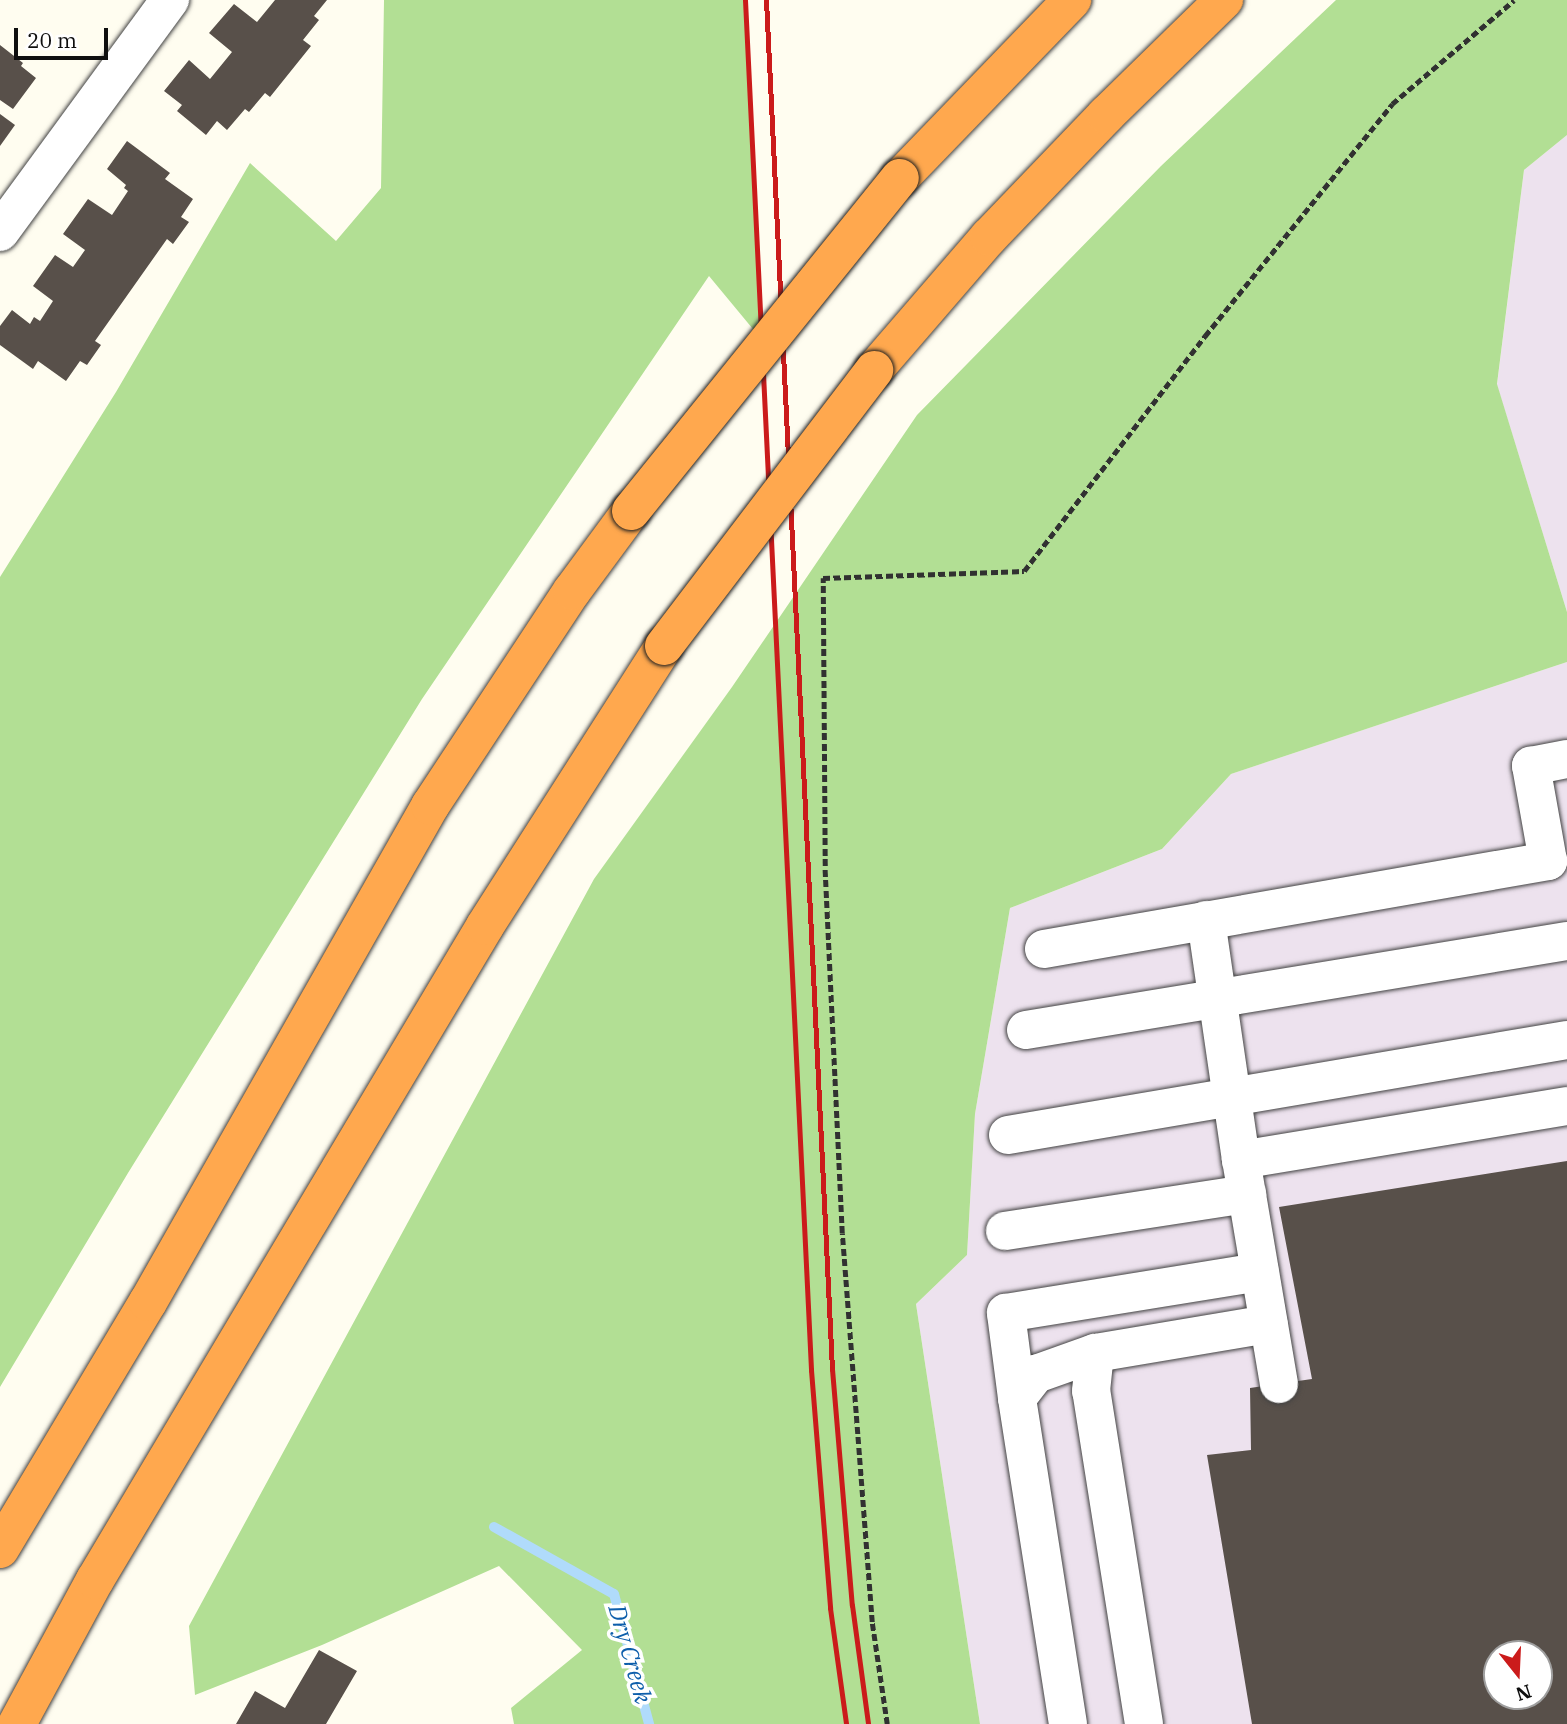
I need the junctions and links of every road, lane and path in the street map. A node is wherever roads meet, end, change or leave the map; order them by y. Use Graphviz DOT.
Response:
graph roads {
  1 [pos="170,0"];
  2 [pos="1072,0"];
  3 [pos="1224,0"];
  4 [pos="1514,0"];
  5 [pos="0,232"];
  6 [pos="1567,759"];
  7 [pos="1557,859"];
  8 [pos="1206,920"];
  9 [pos="1567,941"];
  10 [pos="1044,949"];
  11 [pos="1217,997"];
  12 [pos="1026,1030"];
  13 [pos="1567,1040"];
  14 [pos="1232,1097"];
  15 [pos="1567,1107"];
  16 [pos="1008,1135"];
  17 [pos="1244,1177"];
  18 [pos="1005,1231"];
  19 [pos="1260,1272"];
  20 [pos="1269,1324"];
  21 [pos="1094,1353"];
  22 [pos="1279,1384"];
  23 [pos="1017,1398"];
  24 [pos="0,1549"];
  25 [pos="17,1724"];
  26 [pos="887,1724"];
  27 [pos="1068,1724"];
  28 [pos="1144,1724"];
  1 -- 5 [label="street"];
  2 -- 24 [label="highway, bridge"];
  3 -- 25 [label="highway, bridge"];
  4 -- 26 [label="path"];
  6 -- 7 [label="street"];
  7 -- 8 [label="street"];
  8 -- 10 [label="street"];
  8 -- 11 [label="street"];
  9 -- 11 [label="street"];
  11 -- 12 [label="street"];
  11 -- 14 [label="street"];
  13 -- 14 [label="street"];
  14 -- 16 [label="street"];
  14 -- 17 [label="street"];
  15 -- 17 [label="street"];
  17 -- 18 [label="street"];
  17 -- 19 [label="street"];
  19 -- 20 [label="street"];
  19 -- 23 [label="street"];
  20 -- 21 [label="street"];
  20 -- 22 [label="street"];
  21 -- 23 [label="street"];
  21 -- 28 [label="street"];
  23 -- 27 [label="street"];
}
